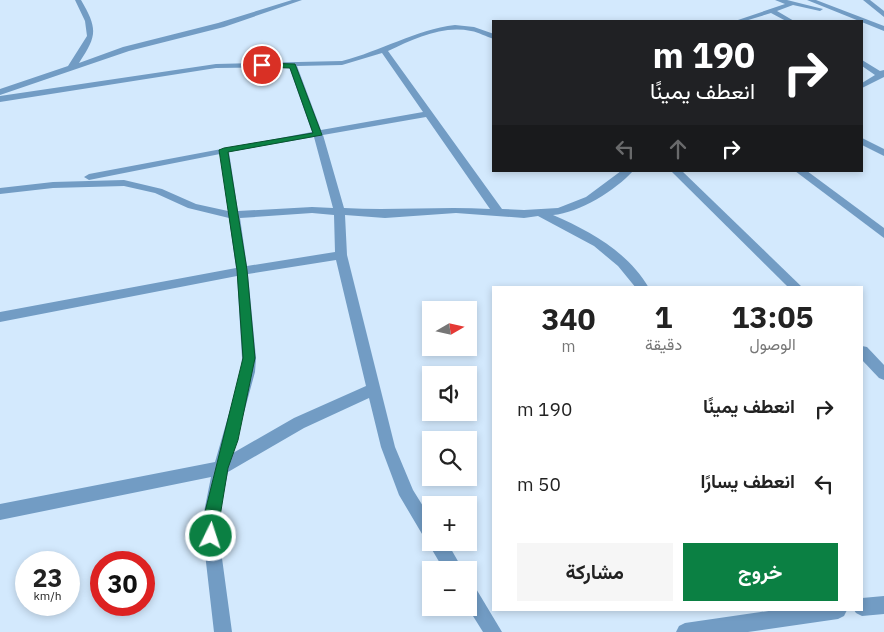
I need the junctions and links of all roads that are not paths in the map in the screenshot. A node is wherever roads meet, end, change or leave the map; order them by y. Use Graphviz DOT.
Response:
graph roads {
  1 [pos="78,0"];
  2 [pos="280,0"];
  3 [pos="299,0"];
  4 [pos="778,0"];
  5 [pos="810,0"];
  6 [pos="866,0"];
  7 [pos="793,3"];
  8 [pos="260,8"];
  9 [pos="770,10"];
  10 [pos="850,15"];
  11 [pos="884,15"];
  12 [pos="742,20"];
  13 [pos="789,20"];
  14 [pos="862,20"];
  15 [pos="863,20"];
  16 [pos="884,29"];
  17 [pos="492,36"];
  18 [pos="384,51"];
  19 [pos="863,63"];
  20 [pos="292,66"];
  21 [pos="70,69"];
  22 [pos="883,74"];
  23 [pos="863,85"];
  24 [pos="0,92"];
  25 [pos="0,99"];
  26 [pos="428,114"];
  27 [pos="318,135"];
  28 [pos="863,142"];
  29 [pos="224,150"];
  30 [pos="884,153"];
  31 [pos="627,172"];
  32 [pos="677,172"];
  33 [pos="801,172"];
  34 [pos="52,184"];
  35 [pos="0,191"];
  36 [pos="339,211"];
  37 [pos="499,213"];
  38 [pos="542,214"];
  39 [pos="235,215"];
  40 [pos="884,234"];
  41 [pos="341,255"];
  42 [pos="242,270"];
  43 [pos="641,286"];
  44 [pos="795,286"];
  45 [pos="0,317"];
  46 [pos="863,352"];
  47 [pos="884,374"];
  48 [pos="372,390"];
  49 [pos="222,468"];
  50 [pos="0,512"];
  51 [pos="422,519"];
  52 [pos="884,605"];
  53 [pos="477,606"];
  54 [pos="863,607"];
  55 [pos="818,611"];
  56 [pos="797,612"];
  57 [pos="223,632"];
  58 [pos="493,632"];
  59 [pos="685,632"];
  1 -- 21 [label="street"];
  2 -- 8 [label="street"];
  3 -- 8 [label="street"];
  4 -- 7 [label="street"];
  5 -- 10 [label="street"];
  6 -- 11 [label="street"];
  7 -- 9 [label="street"];
  7 -- 10 [label="street"];
  8 -- 21 [label="street"];
  9 -- 12 [label="street"];
  9 -- 13 [label="street"];
  10 -- 14 [label="street"];
  15 -- 16 [label="street"];
  17 -- 18 [label="street"];
  18 -- 20 [label="street"];
  18 -- 26 [label="street"];
  19 -- 22 [label="street"];
  20 -- 25 [label="street"];
  20 -- 27 [label="street"];
  21 -- 24 [label="street"];
  22 -- 23 [label="street"];
  26 -- 27 [label="street"];
  26 -- 37 [label="street"];
  27 -- 29 [label="street"];
  27 -- 36 [label="street"];
  28 -- 30 [label="street"];
  29 -- 34 [label="street"];
  29 -- 39 [label="street"];
  31 -- 38 [label="street"];
  32 -- 44 [label="street"];
  33 -- 40 [label="street"];
  34 -- 35 [label="street"];
  34 -- 39 [label="street"];
  36 -- 37 [label="street"];
  36 -- 39 [label="street"];
  36 -- 41 [label="street"];
  37 -- 38 [label="street"];
  38 -- 43 [label="street"];
  39 -- 42 [label="street"];
  41 -- 42 [label="street"];
  41 -- 48 [label="street"];
  42 -- 45 [label="street"];
  42 -- 49 [label="street"];
  46 -- 47 [label="street"];
  48 -- 49 [label="street"];
  48 -- 51 [label="street"];
  49 -- 50 [label="street"];
  49 -- 57 [label="street"];
  52 -- 54 [label="street"];
  53 -- 58 [label="street"];
  55 -- 56 [label="street"];
  56 -- 59 [label="street"];
}
